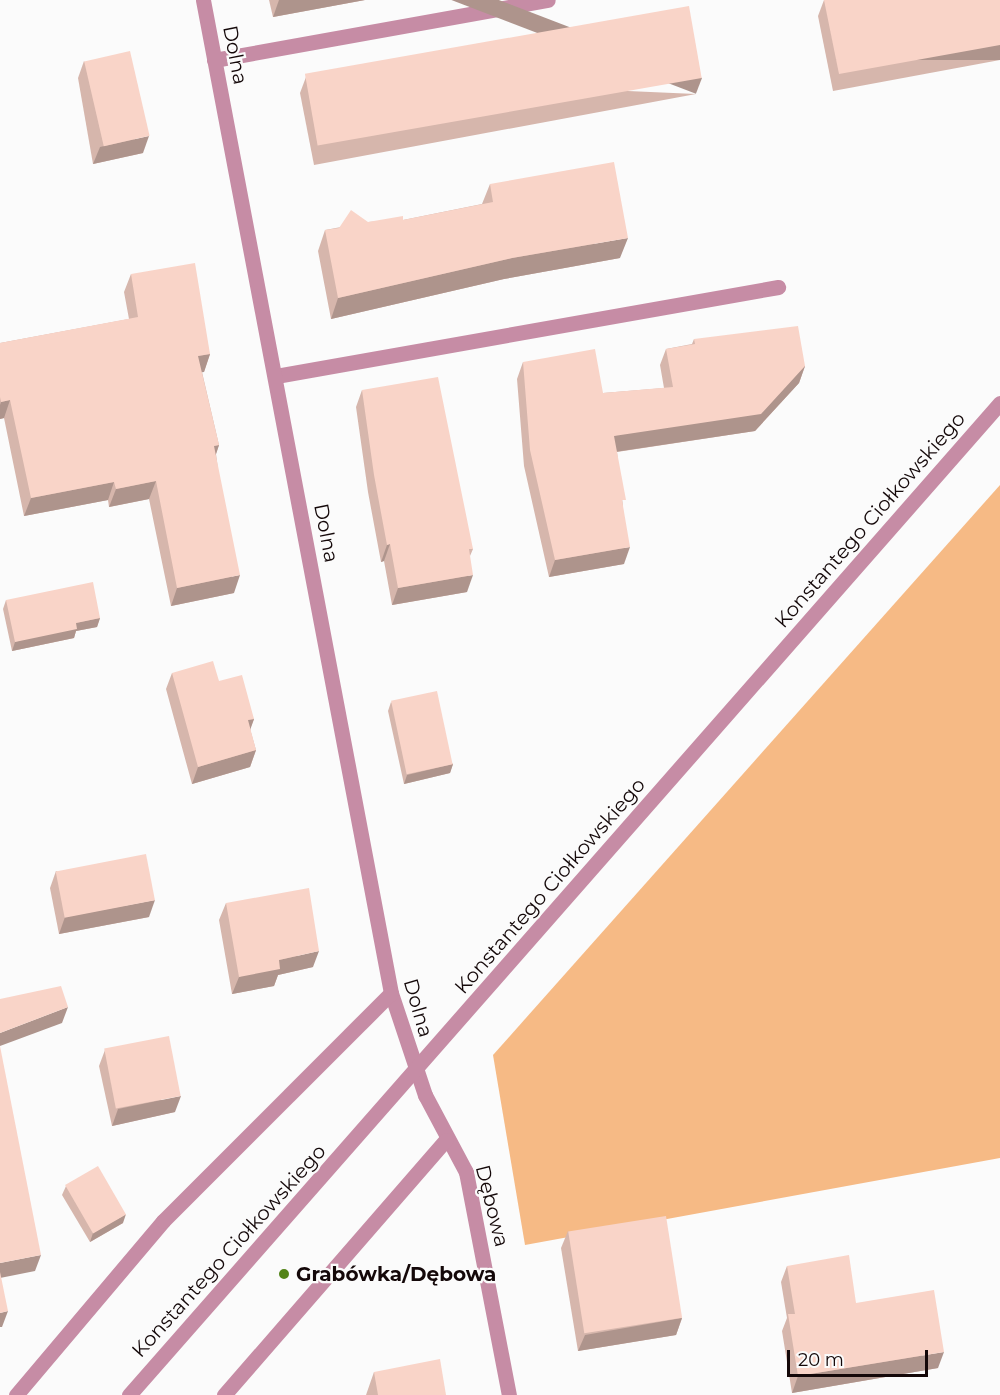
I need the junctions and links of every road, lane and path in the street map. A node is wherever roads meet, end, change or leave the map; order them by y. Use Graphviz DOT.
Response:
graph roads {
  1 [pos="203,0"];
  2 [pos="548,0"];
  3 [pos="214,60"];
  4 [pos="778,287"];
  5 [pos="276,376"];
  6 [pos="1000,403"];
  7 [pos="391,993"];
  8 [pos="415,1071"];
  9 [pos="446,1140"];
  10 [pos="16,1395"];
  11 [pos="129,1395"];
  12 [pos="224,1395"];
  13 [pos="509,1395"];
  1 -- 3 [label="street, Dolna"];
  2 -- 3 [label="street"];
  3 -- 5 [label="street, Dolna"];
  4 -- 5 [label="street"];
  5 -- 7 [label="street, Dolna"];
  6 -- 8 [label="street, Konstantego Ciołkowskiego"];
  7 -- 8 [label="street, Dolna"];
  7 -- 10 [label="street"];
  8 -- 9 [label="street, Dębowa"];
  8 -- 11 [label="street, Konstantego Ciołkowskiego"];
  9 -- 12 [label="street"];
  9 -- 13 [label="street, Dębowa"];
}
